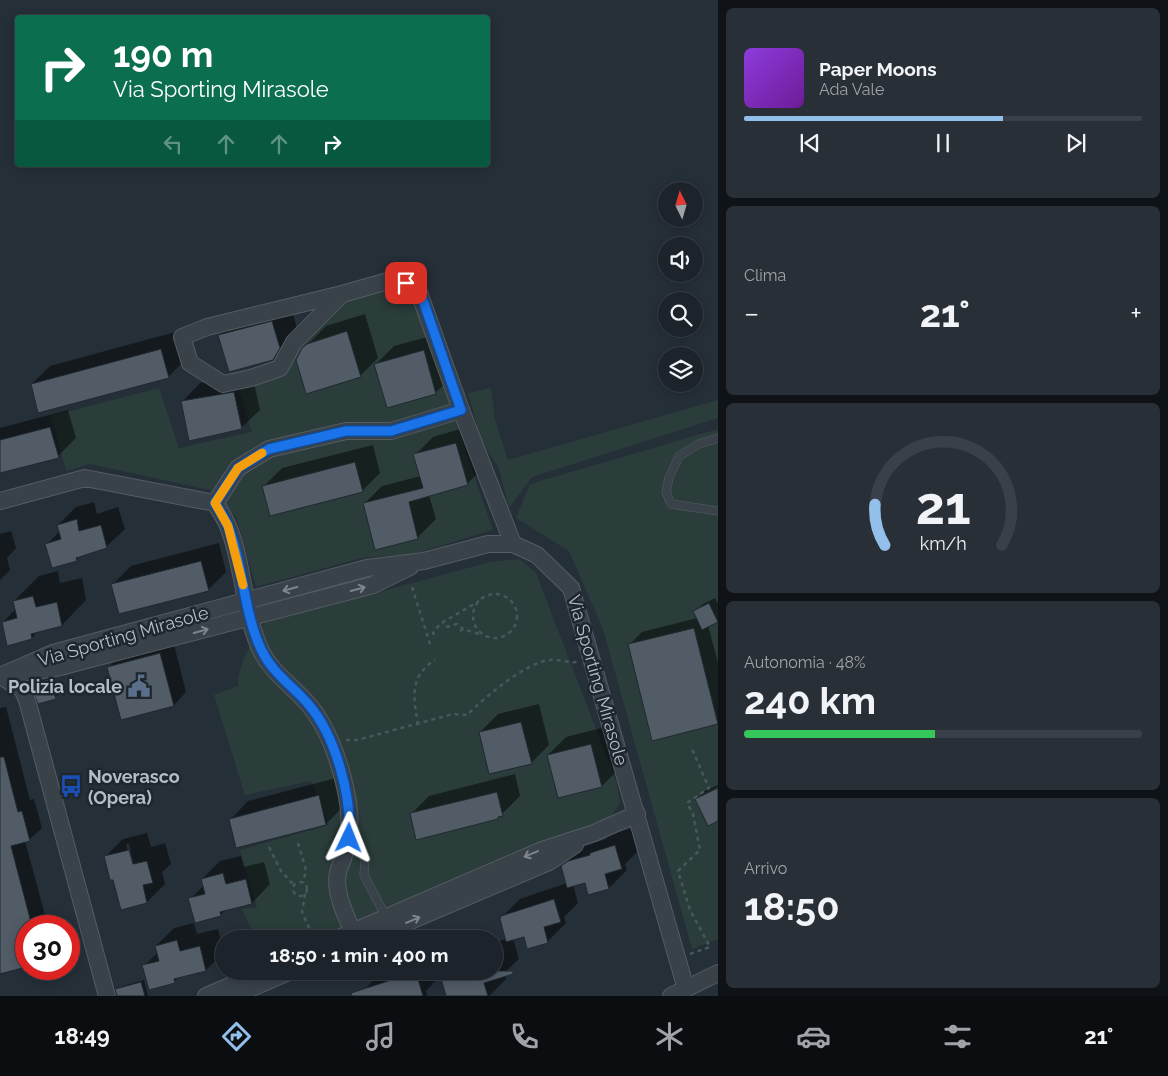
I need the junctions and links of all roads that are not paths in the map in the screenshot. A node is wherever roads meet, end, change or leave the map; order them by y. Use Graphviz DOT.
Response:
graph roads {
  1 [pos="342,294"];
  2 [pos="461,410"];
  3 [pos="718,438"];
  4 [pos="0,501"];
  5 [pos="215,503"];
  6 [pos="718,510"];
  7 [pos="513,544"];
  8 [pos="424,561"];
  9 [pos="247,601"];
  10 [pos="250,618"];
  11 [pos="0,676"];
  12 [pos="637,814"];
  13 [pos="594,833"];
  14 [pos="365,860"];
  15 [pos="386,917"];
  16 [pos="353,930"];
  17 [pos="355,930"];
  18 [pos="389,930"];
  19 [pos="718,974"];
  20 [pos="243,980"];
  21 [pos="270,980"];
  22 [pos="686,989"];
  23 [pos="107,996"];
  24 [pos="206,996"];
  25 [pos="233,996"];
  26 [pos="670,996"];
  1 -- 1 [label="street"];
  1 -- 2 [label="street"];
  2 -- 5 [label="street"];
  2 -- 7 [label="street"];
  3 -- 6 [label="lane"];
  4 -- 5 [label="street"];
  5 -- 9 [label="street"];
  7 -- 8 [label="street, Via Sporting Mirasole"];
  7 -- 12 [label="street, Via Sporting Mirasole"];
  8 -- 9 [label="street, Via Sporting Mirasole, one-way"];
  10 -- 8 [label="street, Via Sporting Mirasole, one-way"];
  9 -- 10 [label="street"];
  9 -- 11 [label="street, Via Sporting Mirasole"];
  11 -- 10 [label="street, Via Sporting Mirasole, one-way"];
  10 -- 16 [label="street"];
  11 -- 23 [label="street"];
  12 -- 13 [label="street"];
  12 -- 22 [label="street, Via Sporting Mirasole"];
  13 -- 15 [label="street, one-way"];
  18 -- 13 [label="street, one-way"];
  14 -- 15 [label="lane"];
  15 -- 17 [label="street"];
  19 -- 22 [label="street"];
  20 -- 24 [label="street"];
  21 -- 25 [label="street"];
  22 -- 26 [label="street"];
}
